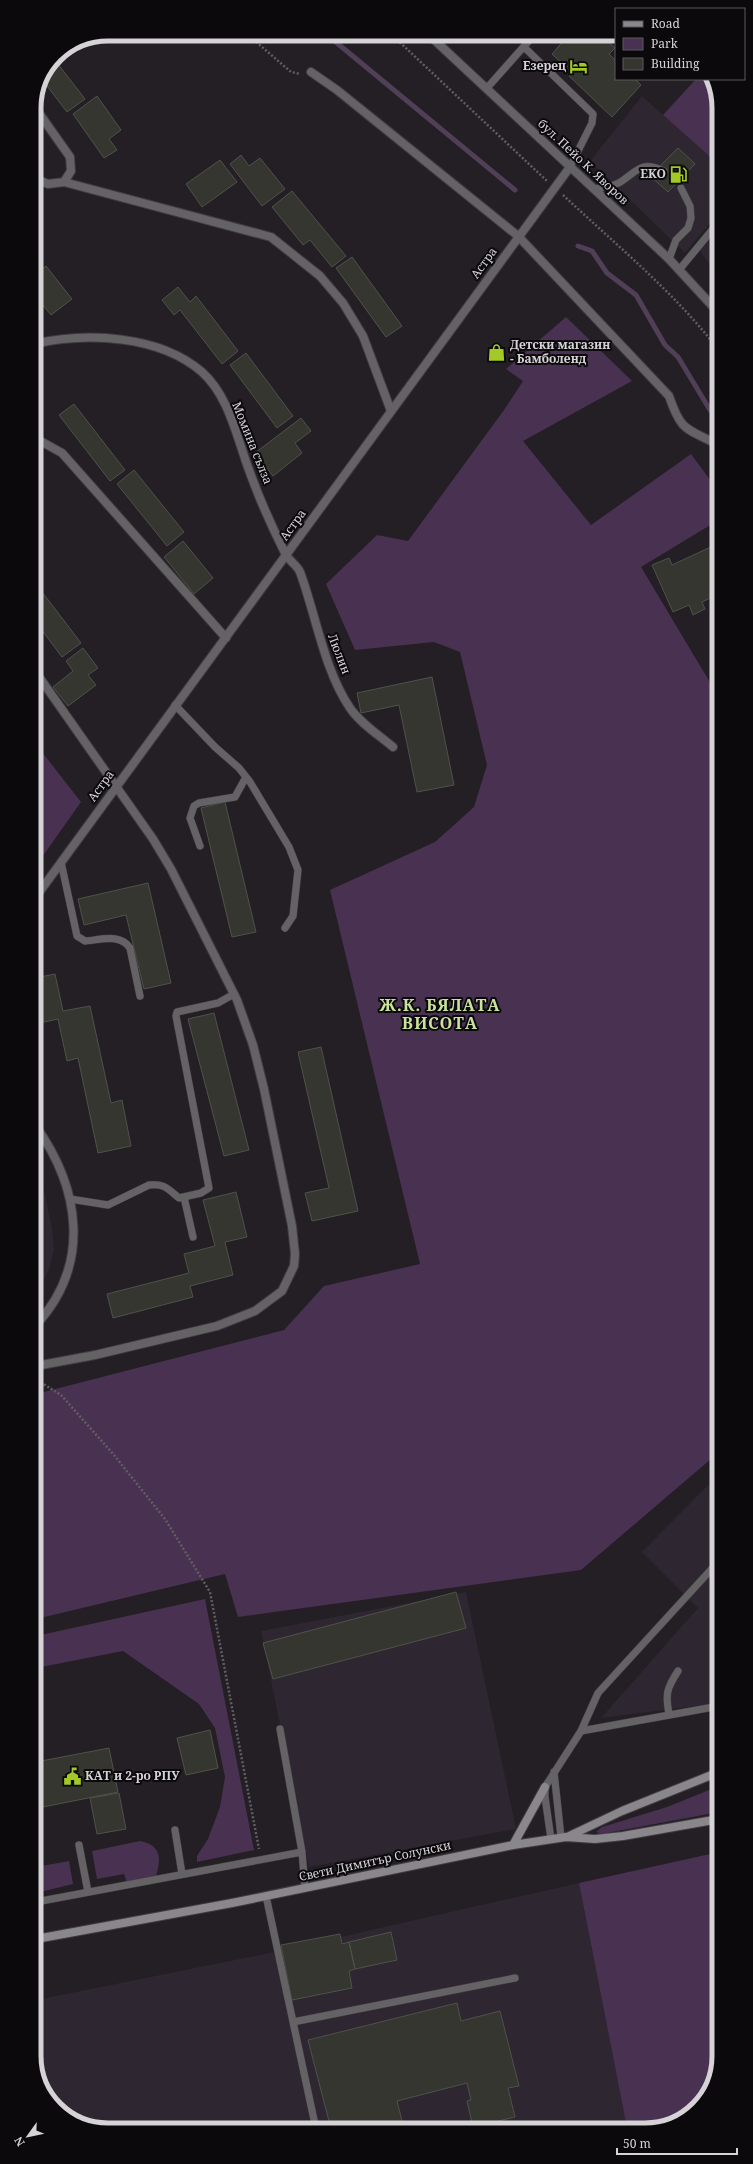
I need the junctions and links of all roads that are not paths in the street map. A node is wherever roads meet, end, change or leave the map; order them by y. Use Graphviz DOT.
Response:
graph roads {
  1 [pos="438,41"];
  2 [pos="529,41"];
  3 [pos="524,47"];
  4 [pos="311,72"];
  5 [pos="487,88"];
  6 [pos="41,116"];
  7 [pos="570,166"];
  8 [pos="664,171"];
  9 [pos="41,181"];
  10 [pos="64,182"];
  11 [pos="681,188"];
  12 [pos="594,189"];
  13 [pos="712,230"];
  14 [pos="518,236"];
  15 [pos="669,259"];
  16 [pos="679,270"];
  17 [pos="712,306"];
  18 [pos="41,342"];
  19 [pos="391,411"];
  20 [pos="41,442"];
  21 [pos="712,442"];
  22 [pos="286,555"];
  23 [pos="226,638"];
  24 [pos="41,680"];
  25 [pos="175,705"];
  26 [pos="393,747"];
  27 [pos="246,777"];
  28 [pos="116,786"];
  29 [pos="200,846"];
  30 [pos="61,862"];
  31 [pos="41,890"];
  32 [pos="285,928"];
  33 [pos="234,994"];
  34 [pos="140,996"];
  35 [pos="41,1134"];
  36 [pos="184,1197"];
  37 [pos="70,1199"];
  38 [pos="193,1238"];
  39 [pos="41,1318"];
  40 [pos="41,1365"];
  41 [pos="712,1569"];
  42 [pos="678,1671"];
  43 [pos="712,1707"];
  44 [pos="670,1714"];
  45 [pos="280,1729"];
  46 [pos="581,1731"];
  47 [pos="554,1772"];
  48 [pos="712,1775"];
  49 [pos="545,1787"];
  50 [pos="712,1820"];
  51 [pos="175,1830"];
  52 [pos="564,1837"];
  53 [pos="551,1839"];
  54 [pos="79,1845"];
  55 [pos="513,1845"];
  56 [pos="302,1852"];
  57 [pos="182,1874"];
  58 [pos="305,1888"];
  59 [pos="88,1892"];
  60 [pos="266,1896"];
  61 [pos="41,1901"];
  62 [pos="41,1938"];
  63 [pos="515,1978"];
  64 [pos="293,2022"];
  65 [pos="315,2123"];
  1 -- 5 [label="street, бул. Пейо К. Яворов"];
  2 -- 3 [label="lane"];
  3 -- 5 [label="lane"];
  3 -- 7 [label="lane"];
  4 -- 14 [label="street"];
  5 -- 7 [label="street, бул. Пейо К. Яворов"];
  6 -- 10 [label="street"];
  7 -- 12 [label="street, бул. Пейо К. Яворов"];
  7 -- 14 [label="street, Астра"];
  8 -- 12 [label="lane"];
  9 -- 10 [label="street"];
  10 -- 19 [label="street"];
  11 -- 15 [label="lane"];
  12 -- 15 [label="street, бул. Пейо К. Яворов"];
  13 -- 16 [label="lane"];
  14 -- 19 [label="street, Астра"];
  14 -- 21 [label="street"];
  15 -- 16 [label="street, бул. Пейо К. Яворов"];
  16 -- 17 [label="street, бул. Пейо К. Яворов"];
  18 -- 22 [label="street, Момина сълза"];
  19 -- 22 [label="street, Астра"];
  20 -- 23 [label="street"];
  22 -- 23 [label="street, Астра"];
  22 -- 26 [label="street, Люлин"];
  23 -- 25 [label="street, Астра"];
  24 -- 28 [label="street"];
  25 -- 27 [label="lane"];
  25 -- 28 [label="street, Астра"];
  27 -- 29 [label="lane"];
  27 -- 32 [label="lane"];
  28 -- 30 [label="street, Астра"];
  28 -- 33 [label="street"];
  30 -- 31 [label="street, Астра"];
  30 -- 34 [label="lane"];
  33 -- 36 [label="lane"];
  33 -- 40 [label="street"];
  35 -- 37 [label="street"];
  36 -- 37 [label="lane"];
  36 -- 38 [label="lane"];
  37 -- 39 [label="street"];
  41 -- 46 [label="lane"];
  42 -- 44 [label="lane"];
  43 -- 44 [label="lane"];
  44 -- 46 [label="lane"];
  45 -- 56 [label="lane"];
  46 -- 47 [label="lane"];
  47 -- 49 [label="lane"];
  47 -- 52 [label="lane"];
  48 -- 52 [label="main road"];
  49 -- 53 [label="lane"];
  49 -- 55 [label="main road"];
  50 -- 52 [label="main road, Свети Димитър Солунски"];
  51 -- 57 [label="lane"];
  52 -- 53 [label="main road, Свети Димитър Солунски"];
  53 -- 55 [label="main road, Свети Димитър Солунски"];
  54 -- 59 [label="lane"];
  55 -- 58 [label="main road, Свети Димитър Солунски"];
  56 -- 57 [label="lane"];
  56 -- 58 [label="lane"];
  57 -- 59 [label="lane"];
  58 -- 60 [label="main road, Свети Димитър Солунски"];
  59 -- 61 [label="lane"];
  60 -- 62 [label="main road, Свети Димитър Солунски"];
  60 -- 64 [label="lane"];
  63 -- 64 [label="lane"];
  64 -- 65 [label="lane"];
}
